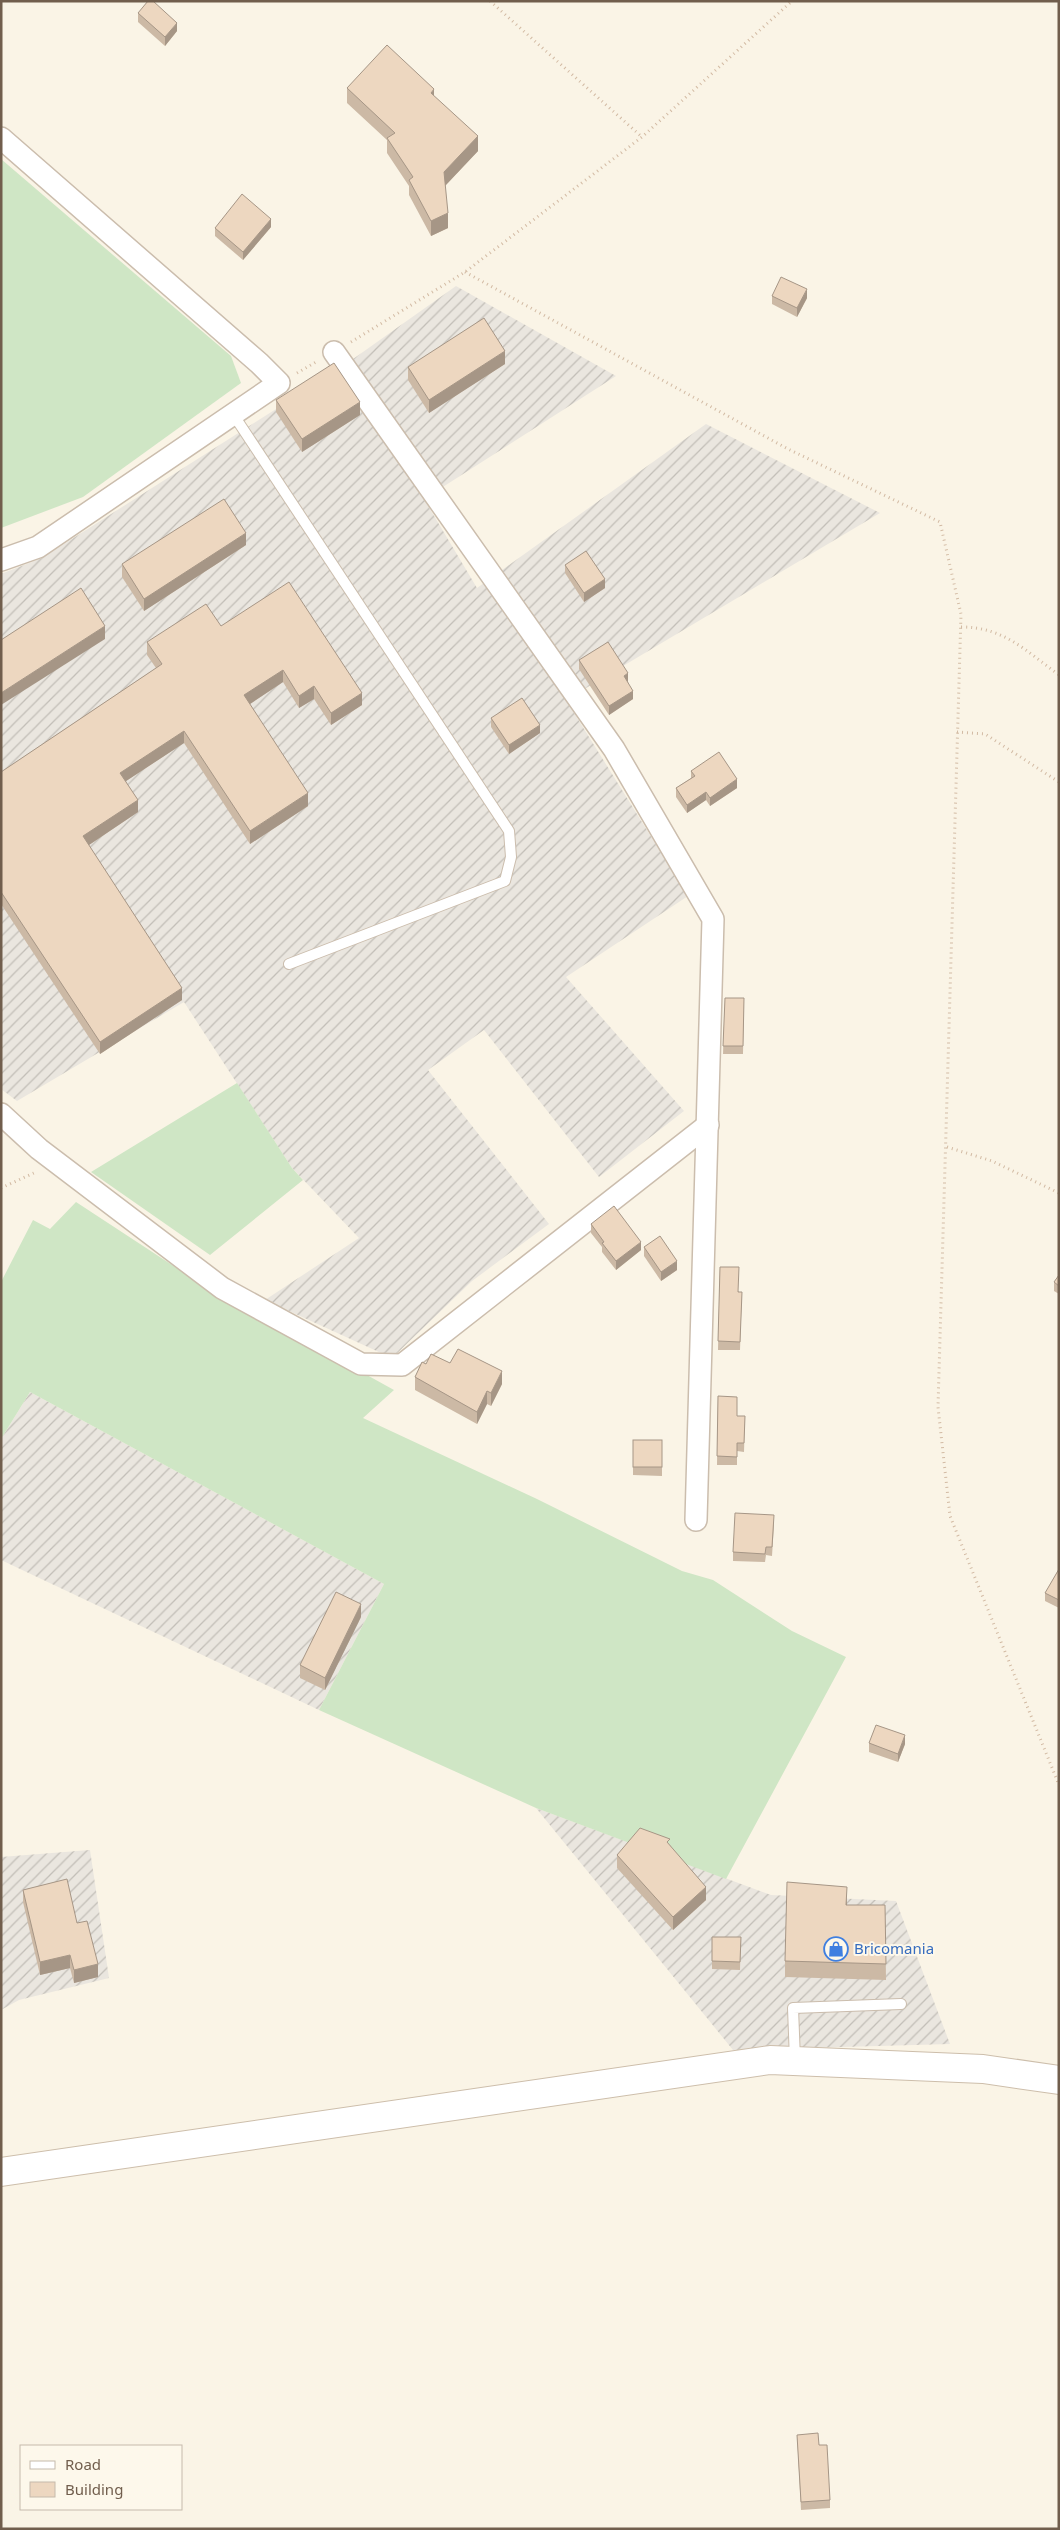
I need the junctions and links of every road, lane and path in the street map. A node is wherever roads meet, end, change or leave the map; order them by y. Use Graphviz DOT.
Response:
graph roads {
  1 [pos="490,1"];
  2 [pos="792,1"];
  3 [pos="642,137"];
  4 [pos="1,138"];
  5 [pos="465,272"];
  6 [pos="334,352"];
  7 [pos="279,383"];
  8 [pos="233,414"];
  9 [pos="1,560"];
  10 [pos="960,627"];
  11 [pos="1059,675"];
  12 [pos="958,732"];
  13 [pos="1059,782"];
  14 [pos="289,964"];
  15 [pos="1,1114"];
  16 [pos="708,1124"];
  17 [pos="947,1147"];
  18 [pos="57,1162"];
  19 [pos="1,1188"];
  20 [pos="1059,1193"];
  21 [pos="696,1520"];
  22 [pos="1059,1785"];
  23 [pos="901,2004"];
  24 [pos="795,2060"];
  25 [pos="1059,2080"];
  26 [pos="1,2172"];
  1 -- 3 [label="path"];
  2 -- 3 [label="path"];
  3 -- 5 [label="path"];
  4 -- 7 [label="street"];
  5 -- 6 [label="path"];
  5 -- 10 [label="path"];
  6 -- 7 [label="path"];
  6 -- 16 [label="street"];
  7 -- 8 [label="street"];
  8 -- 9 [label="street"];
  8 -- 14 [label="lane"];
  10 -- 11 [label="path"];
  10 -- 12 [label="path"];
  12 -- 13 [label="path"];
  12 -- 17 [label="path"];
  15 -- 18 [label="street"];
  16 -- 18 [label="street"];
  16 -- 21 [label="street"];
  17 -- 20 [label="path"];
  17 -- 22 [label="path"];
  18 -- 19 [label="path"];
  23 -- 24 [label="lane"];
  24 -- 25 [label="main road"];
  24 -- 26 [label="main road"];
}
